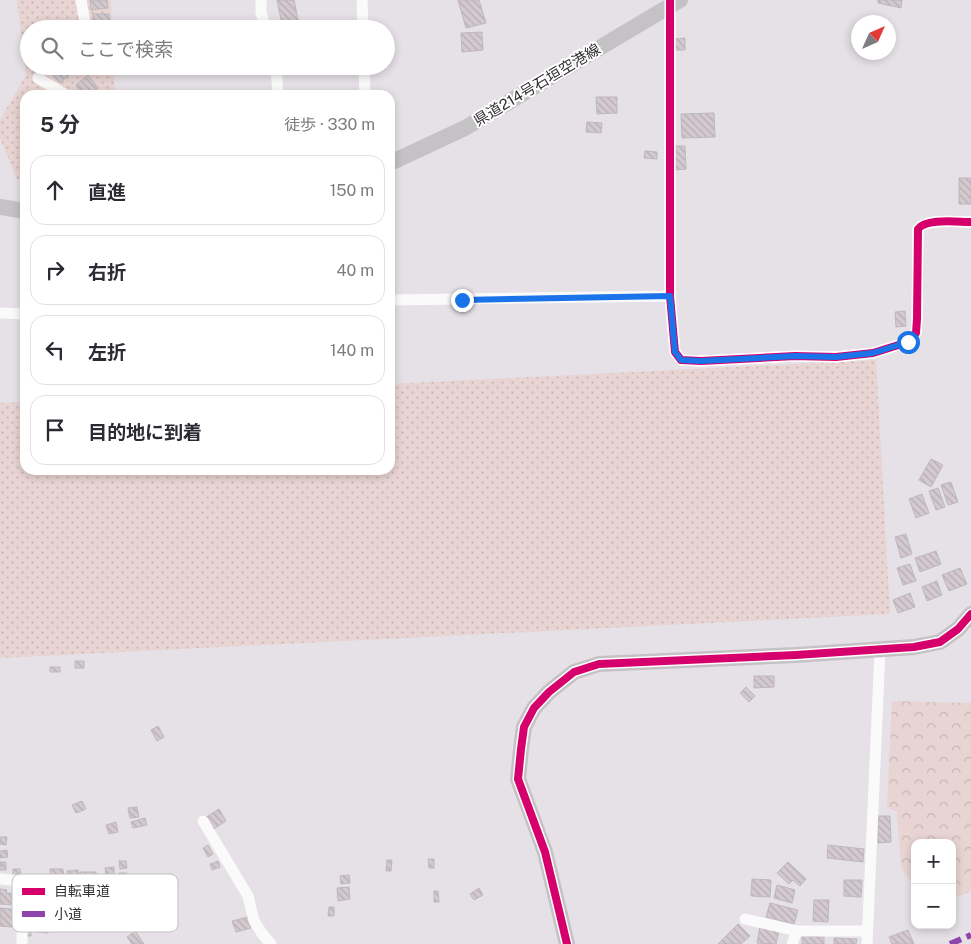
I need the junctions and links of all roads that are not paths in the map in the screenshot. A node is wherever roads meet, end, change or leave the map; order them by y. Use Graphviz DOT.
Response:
graph roads {
  1 [pos="81,0"];
  2 [pos="261,0"];
  3 [pos="362,0"];
  4 [pos="673,2"];
  5 [pos="84,20"];
  6 [pos="263,20"];
  7 [pos="363,20"];
  8 [pos="277,75"];
  9 [pos="364,75"];
  10 [pos="38,78"];
  11 [pos="58,90"];
  12 [pos="278,90"];
  13 [pos="365,90"];
  14 [pos="395,161"];
  15 [pos="0,207"];
  16 [pos="20,210"];
  17 [pos="971,222"];
  18 [pos="670,296"];
  19 [pos="395,300"];
  20 [pos="0,313"];
  21 [pos="20,314"];
  22 [pos="971,614"];
  23 [pos="880,650"];
  24 [pos="203,821"];
  25 [pos="745,919"];
  26 [pos="797,931"];
  27 [pos="867,931"];
  28 [pos="271,944"];
  29 [pos="567,944"];
  30 [pos="792,944"];
  31 [pos="867,944"];
  1 -- 5 [label="street"];
  2 -- 6 [label="street"];
  3 -- 7 [label="street"];
  4 -- 14 [label="street, 県道214号石垣空港線"];
  4 -- 18 [label="street"];
  8 -- 12 [label="street"];
  9 -- 13 [label="street"];
  10 -- 11 [label="street"];
  15 -- 16 [label="street"];
  17 -- 18 [label="street"];
  18 -- 19 [label="street"];
  20 -- 21 [label="street"];
  22 -- 23 [label="street"];
  23 -- 27 [label="street"];
  23 -- 29 [label="street"];
  24 -- 28 [label="street"];
  25 -- 26 [label="street"];
  26 -- 27 [label="street"];
  26 -- 30 [label="street"];
  27 -- 31 [label="street"];
}
